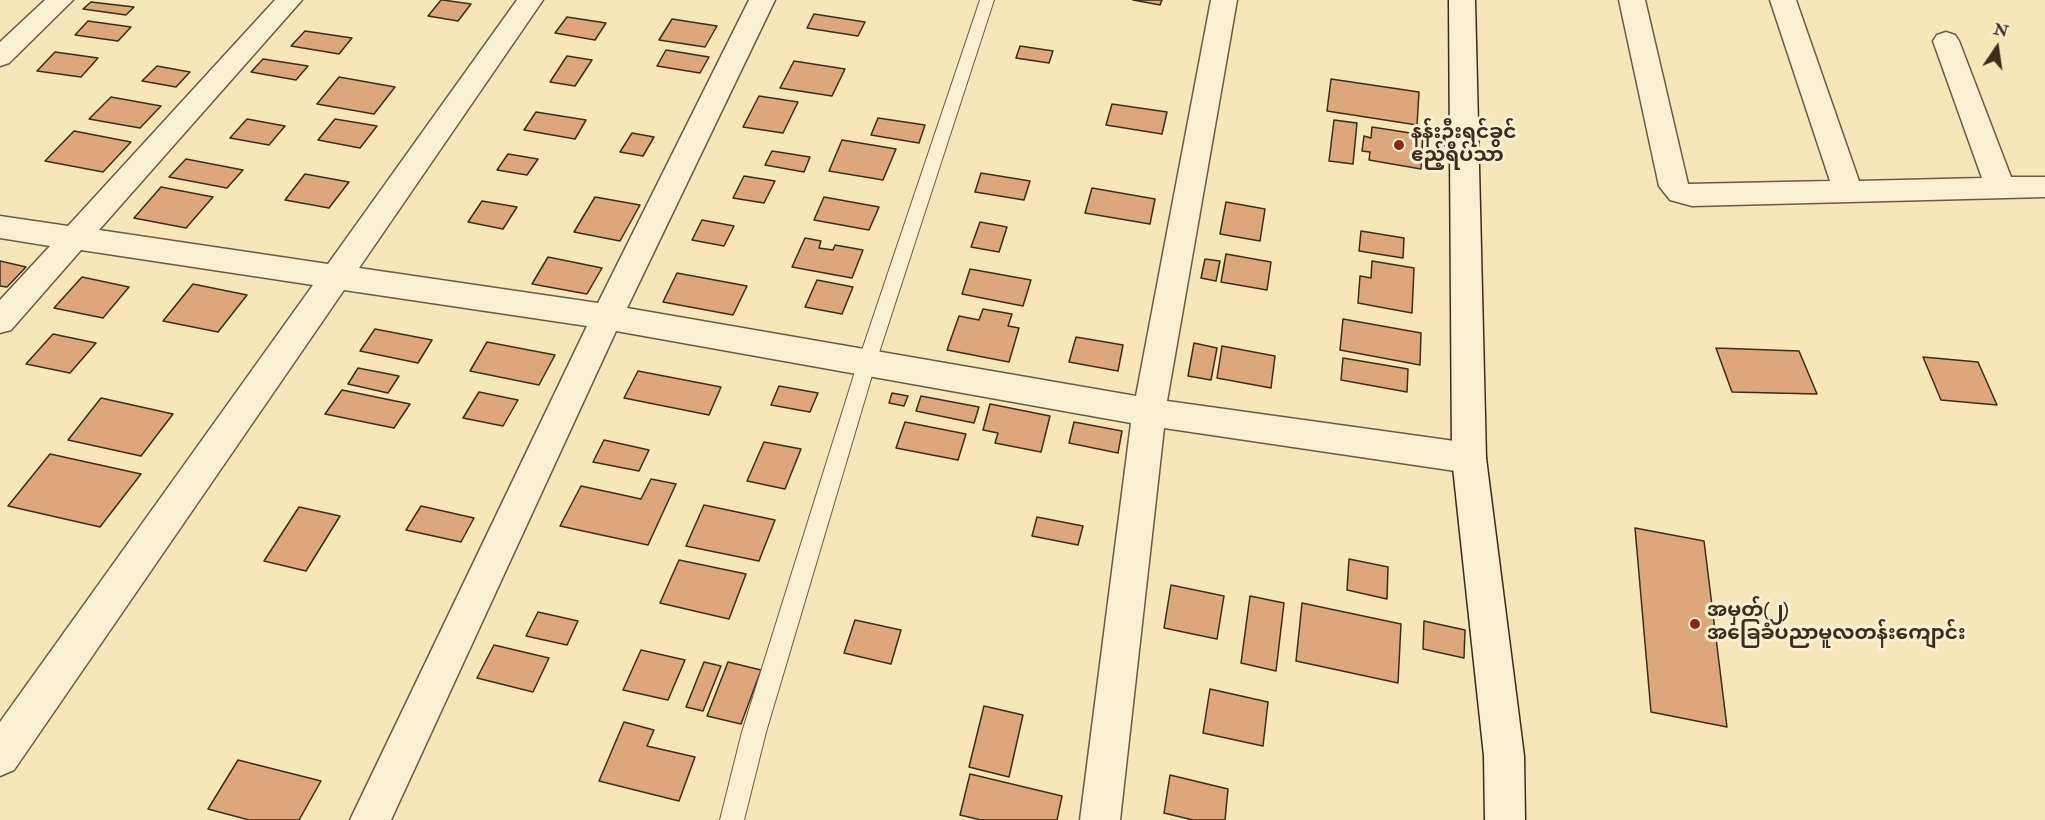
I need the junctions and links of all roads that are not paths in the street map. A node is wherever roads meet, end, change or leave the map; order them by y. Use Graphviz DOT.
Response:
graph roads {
  1 [pos="60,0"];
  2 [pos="289,0"];
  3 [pos="531,0"];
  4 [pos="762,0"];
  5 [pos="987,0"];
  6 [pos="1224,0"];
  7 [pos="1462,0"];
  8 [pos="1632,0"];
  9 [pos="1783,0"];
  10 [pos="1946,41"];
  11 [pos="0,57"];
  12 [pos="2000,187"];
  13 [pos="2045,187"];
  14 [pos="1848,191"];
  15 [pos="0,227"];
  16 [pos="73,239"];
  17 [pos="337,278"];
  18 [pos="607,317"];
  19 [pos="0,321"];
  20 [pos="867,362"];
  21 [pos="1149,412"];
  22 [pos="1469,458"];
  23 [pos="0,756"];
  24 [pos="370,820"];
  25 [pos="732,820"];
  26 [pos="1100,820"];
  27 [pos="1505,820"];
  1 -- 11 [label="street"];
  2 -- 16 [label="street"];
  3 -- 17 [label="street"];
  4 -- 18 [label="street"];
  5 -- 20 [label="lane"];
  6 -- 21 [label="street"];
  7 -- 22 [label="street"];
  8 -- 14 [label="street"];
  9 -- 14 [label="street"];
  10 -- 12 [label="street"];
  12 -- 13 [label="street"];
  12 -- 14 [label="street"];
  15 -- 16 [label="street"];
  16 -- 17 [label="street"];
  16 -- 19 [label="street"];
  17 -- 18 [label="street"];
  17 -- 23 [label="street"];
  18 -- 20 [label="street"];
  18 -- 24 [label="street"];
  20 -- 21 [label="street"];
  20 -- 25 [label="lane"];
  21 -- 22 [label="street"];
  21 -- 26 [label="street"];
  22 -- 27 [label="street"];
}
